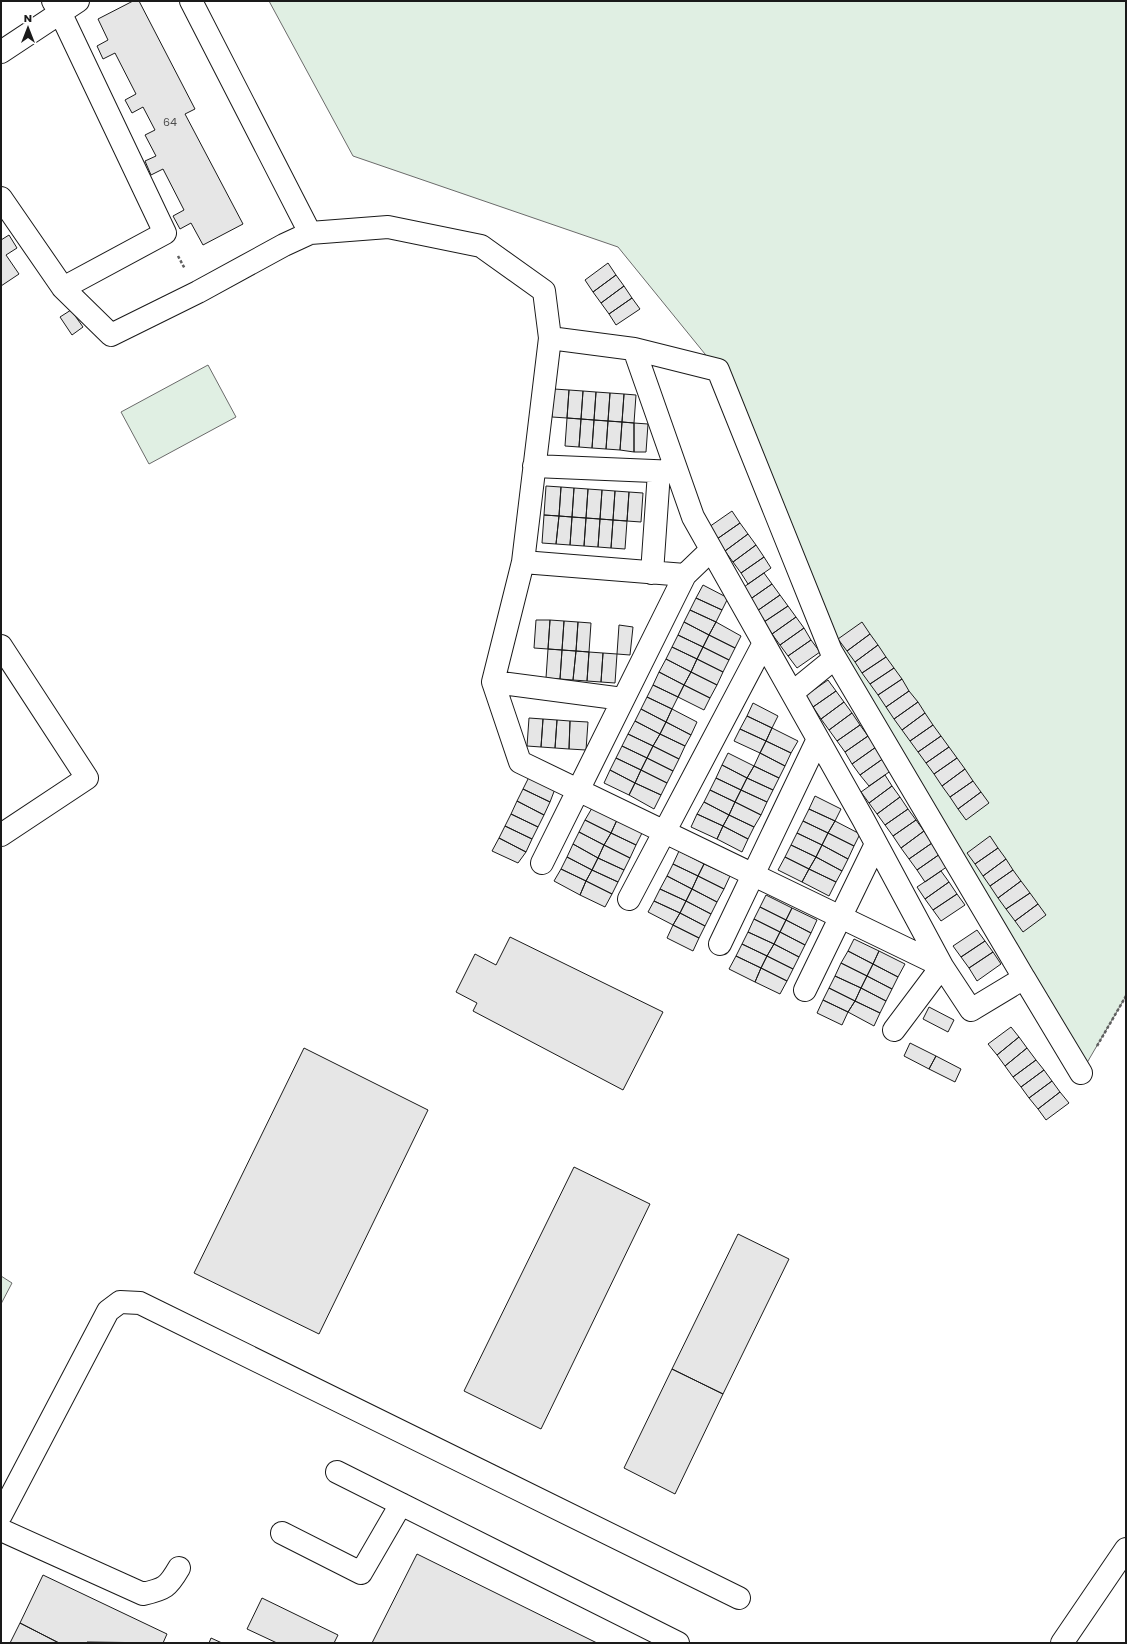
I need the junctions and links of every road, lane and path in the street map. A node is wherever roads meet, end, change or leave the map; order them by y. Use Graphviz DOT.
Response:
graph roads {
  1 [pos="191,1"];
  2 [pos="64,5"];
  3 [pos="1,52"];
  4 [pos="1,198"];
  5 [pos="165,233"];
  6 [pos="310,233"];
  7 [pos="63,288"];
  8 [pos="198,292"];
  9 [pos="550,338"];
  10 [pos="634,349"];
  11 [pos="534,466"];
  12 [pos="668,472"];
  13 [pos="711,550"];
  14 [pos="523,562"];
  15 [pos="652,573"];
  16 [pos="685,575"];
  17 [pos="764,643"];
  18 [pos="1,646"];
  19 [pos="835,658"];
  20 [pos="493,682"];
  21 [pos="792,693"];
  22 [pos="624,699"];
  23 [pos="818,739"];
  24 [pos="578,790"];
  25 [pos="665,832"];
  26 [pos="1,835"];
  27 [pos="876,844"];
  28 [pos="542,863"];
  29 [pos="753,874"];
  30 [pos="629,899"];
  31 [pos="841,917"];
  32 [pos="720,944"];
  33 [pos="942,966"];
  34 [pos="1024,978"];
  35 [pos="805,990"];
  36 [pos="1126,996"];
  37 [pos="894,1030"];
  38 [pos="1081,1073"];
  39 [pos="337,1472"];
  40 [pos="401,1504"];
  41 [pos="1,1515"];
  42 [pos="1,1530"];
  43 [pos="282,1533"];
  44 [pos="1126,1549"];
  45 [pos="179,1568"];
  46 [pos="739,1598"];
  47 [pos="678,1643"];
  48 [pos="1062,1643"];
  1 -- 6 [label="street"];
  2 -- 3 [label="street"];
  2 -- 5 [label="street"];
  4 -- 7 [label="street"];
  5 -- 7 [label="street"];
  5 -- 8 [label="path"];
  6 -- 8 [label="street"];
  6 -- 9 [label="street"];
  7 -- 8 [label="street"];
  9 -- 10 [label="street"];
  9 -- 11 [label="street"];
  10 -- 12 [label="street"];
  10 -- 19 [label="street"];
  11 -- 12 [label="street"];
  11 -- 14 [label="street"];
  12 -- 13 [label="street"];
  12 -- 15 [label="street"];
  13 -- 16 [label="street"];
  13 -- 17 [label="street"];
  14 -- 15 [label="street"];
  14 -- 20 [label="street"];
  15 -- 16 [label="street"];
  16 -- 22 [label="street"];
  17 -- 21 [label="street"];
  17 -- 25 [label="street"];
  18 -- 26 [label="street"];
  19 -- 21 [label="street"];
  19 -- 34 [label="street"];
  20 -- 22 [label="street"];
  20 -- 24 [label="street"];
  21 -- 23 [label="street"];
  22 -- 24 [label="street"];
  23 -- 27 [label="street"];
  23 -- 29 [label="street"];
  24 -- 25 [label="street"];
  24 -- 28 [label="street"];
  25 -- 29 [label="street"];
  25 -- 30 [label="street"];
  27 -- 31 [label="street"];
  27 -- 33 [label="street"];
  29 -- 31 [label="street"];
  29 -- 32 [label="street"];
  31 -- 33 [label="street"];
  31 -- 35 [label="street"];
  33 -- 34 [label="street"];
  33 -- 37 [label="street"];
  34 -- 38 [label="street"];
  36 -- 38 [label="path"];
  39 -- 40 [label="street"];
  40 -- 43 [label="street"];
  40 -- 47 [label="street"];
  41 -- 46 [label="street"];
  42 -- 45 [label="street"];
  44 -- 48 [label="street"];
}
